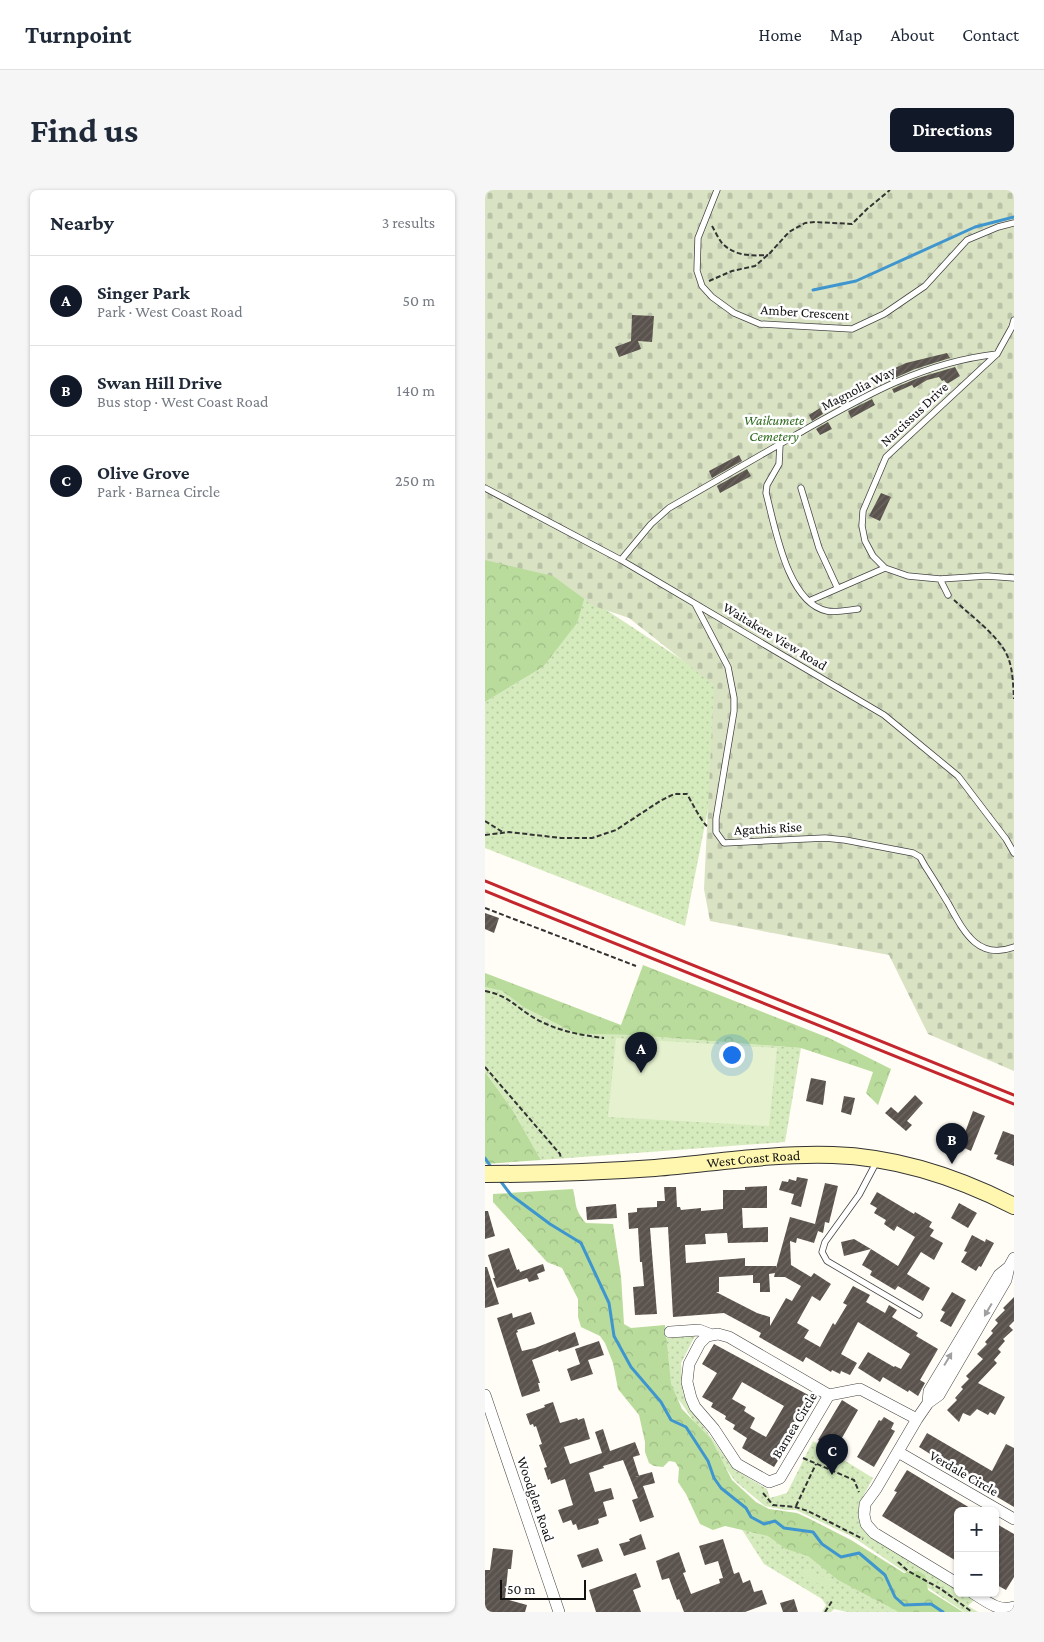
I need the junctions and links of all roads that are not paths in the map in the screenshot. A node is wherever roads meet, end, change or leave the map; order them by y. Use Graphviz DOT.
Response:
graph roads {
  1 [pos="717,190"];
  2 [pos="1014,223"];
  3 [pos="1014,320"];
  4 [pos="997,354"];
  5 [pos="780,444"];
  6 [pos="485,488"];
  7 [pos="801,488"];
  8 [pos="621,560"];
  9 [pos="885,568"];
  10 [pos="1014,578"];
  11 [pos="940,579"];
  12 [pos="837,587"];
  13 [pos="948,595"];
  14 [pos="809,601"];
  15 [pos="694,602"];
  16 [pos="858,609"];
  17 [pos="1014,853"];
  18 [pos="1014,947"];
  19 [pos="878,1160"];
  20 [pos="485,1174"];
  21 [pos="1014,1206"];
  22 [pos="1012,1262"];
  23 [pos="919,1314"];
  24 [pos="670,1332"];
  25 [pos="712,1334"];
  26 [pos="485,1395"];
  27 [pos="829,1395"];
  28 [pos="917,1419"];
  29 [pos="898,1452"];
  30 [pos="1014,1519"];
  31 [pos="954,1582"];
  32 [pos="979,1597"];
  33 [pos="1014,1607"];
  34 [pos="559,1612"];
  1 -- 2 [label="lane, Amber Crescent"];
  3 -- 4 [label="lane, Narcissus Drive"];
  4 -- 5 [label="lane, Magnolia Way"];
  4 -- 9 [label="lane, Narcissus Drive"];
  5 -- 8 [label="lane, Magnolia Way"];
  5 -- 14 [label="lane"];
  6 -- 8 [label="lane, Waitakere View Road"];
  7 -- 12 [label="lane"];
  8 -- 15 [label="lane, Waitakere View Road"];
  9 -- 11 [label="lane"];
  9 -- 12 [label="lane"];
  10 -- 11 [label="lane"];
  11 -- 13 [label="lane"];
  12 -- 14 [label="lane"];
  14 -- 16 [label="lane"];
  15 -- 17 [label="lane, Waitakere View Road"];
  15 -- 18 [label="lane, Agathis Rise"];
  19 -- 20 [label="main road, West Coast Road"];
  19 -- 21 [label="main road, West Coast Road"];
  19 -- 23 [label="lane"];
  22 -- 28 [label="street"];
  24 -- 25 [label="street, Barnea Circle"];
  25 -- 27 [label="street, Barnea Circle"];
  25 -- 27 [label="street, Barnea Circle"];
  26 -- 34 [label="street, Woodglen Road"];
  27 -- 28 [label="street, Barnea Circle"];
  28 -- 29 [label="street"];
  29 -- 30 [label="street, Verdale Circle"];
  29 -- 31 [label="street"];
  32 -- 33 [label="street"];
}
